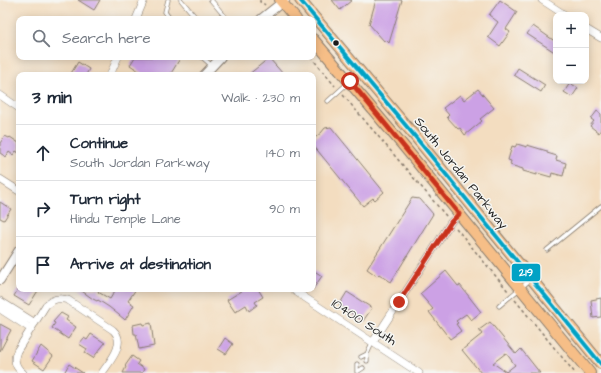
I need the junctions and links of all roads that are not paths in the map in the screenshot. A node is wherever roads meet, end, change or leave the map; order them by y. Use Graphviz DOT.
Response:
graph roads {
  1 [pos="144,0"];
  2 [pos="168,0"];
  3 [pos="181,0"];
  4 [pos="211,0"];
  5 [pos="300,0"];
  6 [pos="542,0"];
  7 [pos="282,1"];
  8 [pos="560,12"];
  9 [pos="137,16"];
  10 [pos="168,16"];
  11 [pos="194,16"];
  12 [pos="224,16"];
  13 [pos="264,16"];
  14 [pos="294,16"];
  15 [pos="313,16"];
  16 [pos="316,19"];
  17 [pos="589,31"];
  18 [pos="601,38"];
  19 [pos="316,42"];
  20 [pos="117,60"];
  21 [pos="205,60"];
  22 [pos="219,60"];
  23 [pos="213,67"];
  24 [pos="111,72"];
  25 [pos="207,72"];
  26 [pos="350,81"];
  27 [pos="0,95"];
  28 [pos="328,101"];
  29 [pos="16,106"];
  30 [pos="413,134"];
  31 [pos="401,143"];
  32 [pos="0,179"];
  33 [pos="16,189"];
  34 [pos="601,206"];
  35 [pos="459,214"];
  36 [pos="546,250"];
  37 [pos="16,255"];
  38 [pos="531,279"];
  39 [pos="0,280"];
  40 [pos="520,288"];
  41 [pos="295,292"];
  42 [pos="0,301"];
  43 [pos="499,306"];
  44 [pos="0,309"];
  45 [pos="33,326"];
  46 [pos="373,342"];
  47 [pos="367,354"];
  48 [pos="361,357"];
  49 [pos="368,361"];
  50 [pos="356,364"];
  51 [pos="601,364"];
  52 [pos="363,368"];
  53 [pos="357,372"];
  54 [pos="24,373"];
  55 [pos="102,373"];
  56 [pos="419,373"];
  57 [pos="590,373"];
  1 -- 9 [label="street"];
  2 -- 10 [label="lane"];
  3 -- 11 [label="lane"];
  4 -- 12 [label="lane"];
  5 -- 15 [label="main road, South Jordan Parkway"];
  6 -- 8 [label="street"];
  7 -- 13 [label="street"];
  7 -- 14 [label="main road"];
  16 -- 30 [label="main road, South Jordan Parkway"];
  17 -- 18 [label="street"];
  19 -- 26 [label="main road, South Jordan Parkway"];
  20 -- 24 [label="street"];
  21 -- 23 [label="lane"];
  22 -- 23 [label="street"];
  23 -- 25 [label="street"];
  26 -- 28 [label="lane"];
  26 -- 31 [label="main road, South Jordan Parkway"];
  27 -- 29 [label="street"];
  30 -- 31 [label="main road"];
  30 -- 38 [label="main road, South Jordan Parkway"];
  31 -- 35 [label="main road, South Jordan Parkway"];
  32 -- 33 [label="street"];
  34 -- 36 [label="lane"];
  35 -- 40 [label="main road, South Jordan Parkway"];
  35 -- 46 [label="street"];
  37 -- 39 [label="street"];
  38 -- 40 [label="lane"];
  38 -- 51 [label="main road, South Jordan Parkway"];
  40 -- 43 [label="lane"];
  40 -- 57 [label="main road, South Jordan Parkway"];
  41 -- 46 [label="street, 10400 South"];
  42 -- 45 [label="street"];
  44 -- 45 [label="street"];
  45 -- 54 [label="street"];
  45 -- 55 [label="street"];
  46 -- 47 [label="lane"];
  46 -- 56 [label="street, 10400 South"];
  47 -- 48 [label="lane"];
  47 -- 49 [label="lane"];
  50 -- 53 [label="lane"];
  52 -- 53 [label="lane"];
}
